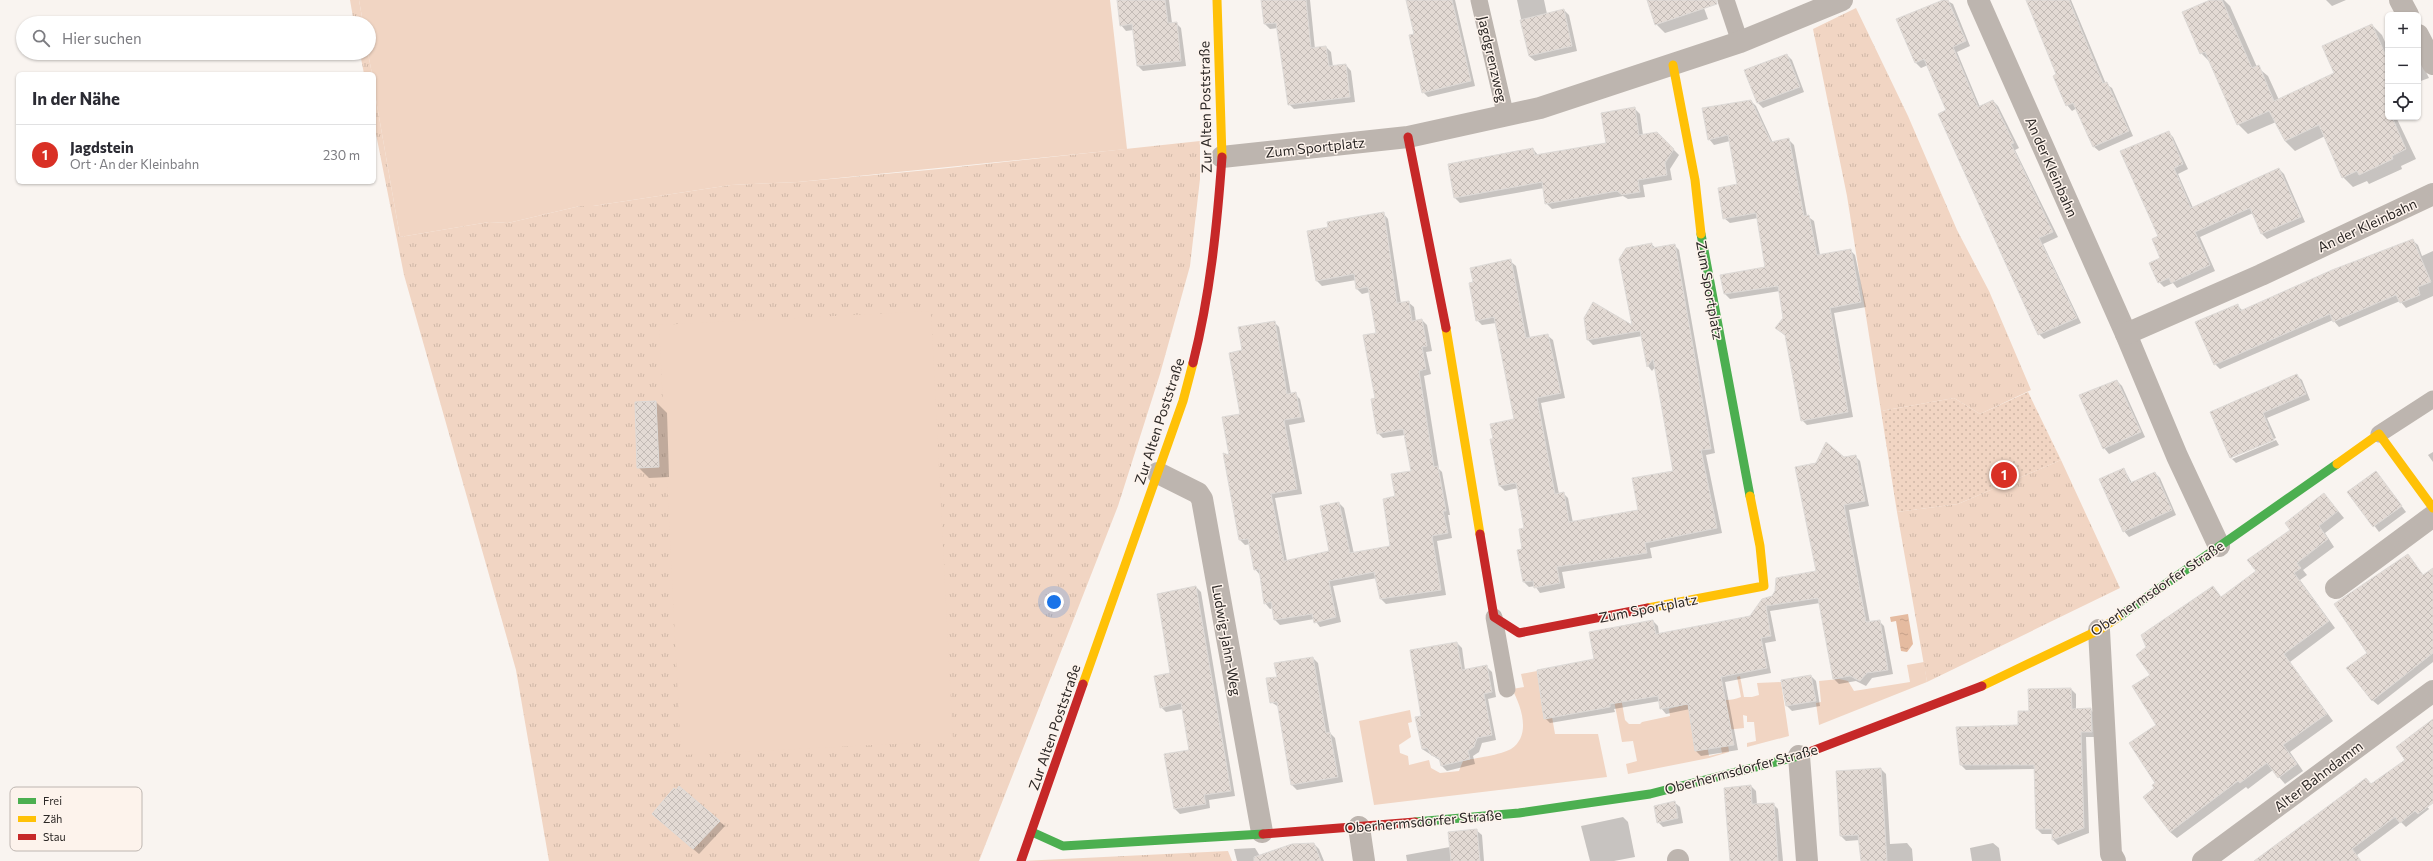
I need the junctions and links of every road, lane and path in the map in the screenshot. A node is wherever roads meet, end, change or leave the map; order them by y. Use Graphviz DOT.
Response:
graph roads {
  1 [pos="1217,0"];
  2 [pos="1480,0"];
  3 [pos="1726,0"];
  4 [pos="1978,0"];
  5 [pos="2400,0"];
  6 [pos="1841,1"];
  7 [pos="2406,12"];
  8 [pos="2421,41"];
  9 [pos="1740,42"];
  10 [pos="2433,64"];
  11 [pos="1673,65"];
  12 [pos="1506,117"];
  13 [pos="1408,137"];
  14 [pos="1222,157"];
  15 [pos="2433,194"];
  16 [pos="2126,334"];
  17 [pos="2433,399"];
  18 [pos="2379,434"];
  19 [pos="1158,473"];
  20 [pos="2433,508"];
  21 [pos="2433,516"];
  22 [pos="2219,546"];
  23 [pos="2336,588"];
  24 [pos="1494,617"];
  25 [pos="2099,630"];
  26 [pos="1507,689"];
  27 [pos="2433,691"];
  28 [pos="1799,756"];
  29 [pos="1359,827"];
  30 [pos="1032,832"];
  31 [pos="1262,832"];
  32 [pos="1021,861"];
  33 [pos="1364,861"];
  34 [pos="1807,861"];
  35 [pos="2115,861"];
  36 [pos="2203,861"];
  1 -- 14 [label="street, Zur Alten Poststraße"];
  2 -- 12 [label="lane, Jagdgrenzweg"];
  3 -- 9 [label="lane"];
  4 -- 16 [label="street, An der Kleinbahn"];
  5 -- 7 [label="street"];
  6 -- 9 [label="street, Zum Sportplatz"];
  8 -- 10 [label="street"];
  9 -- 11 [label="street, Zum Sportplatz"];
  11 -- 12 [label="street, Zum Sportplatz"];
  11 -- 24 [label="street, Zum Sportplatz"];
  12 -- 13 [label="street, Zum Sportplatz"];
  13 -- 14 [label="street, Zum Sportplatz"];
  13 -- 24 [label="street"];
  14 -- 19 [label="street, Zur Alten Poststraße"];
  15 -- 16 [label="street, An der Kleinbahn"];
  16 -- 22 [label="street, An der Kleinbahn"];
  17 -- 18 [label="lane, Oberhermsdorfer Straße"];
  18 -- 20 [label="street"];
  18 -- 22 [label="street, Oberhermsdorfer Straße"];
  19 -- 30 [label="street, Zur Alten Poststraße"];
  19 -- 31 [label="street, Ludwig-Jahn-Weg"];
  21 -- 23 [label="street"];
  22 -- 25 [label="street, Oberhermsdorfer Straße"];
  24 -- 26 [label="lane"];
  25 -- 28 [label="street, Oberhermsdorfer Straße"];
  25 -- 35 [label="street"];
  27 -- 36 [label="street, Alter Bahndamm"];
  28 -- 29 [label="street, Oberhermsdorfer Straße"];
  28 -- 34 [label="street"];
  29 -- 31 [label="street, Oberhermsdorfer Straße"];
  29 -- 33 [label="street"];
  30 -- 31 [label="street, Oberhermsdorfer Straße"];
  30 -- 32 [label="street, Zur Alten Poststraße"];
}
